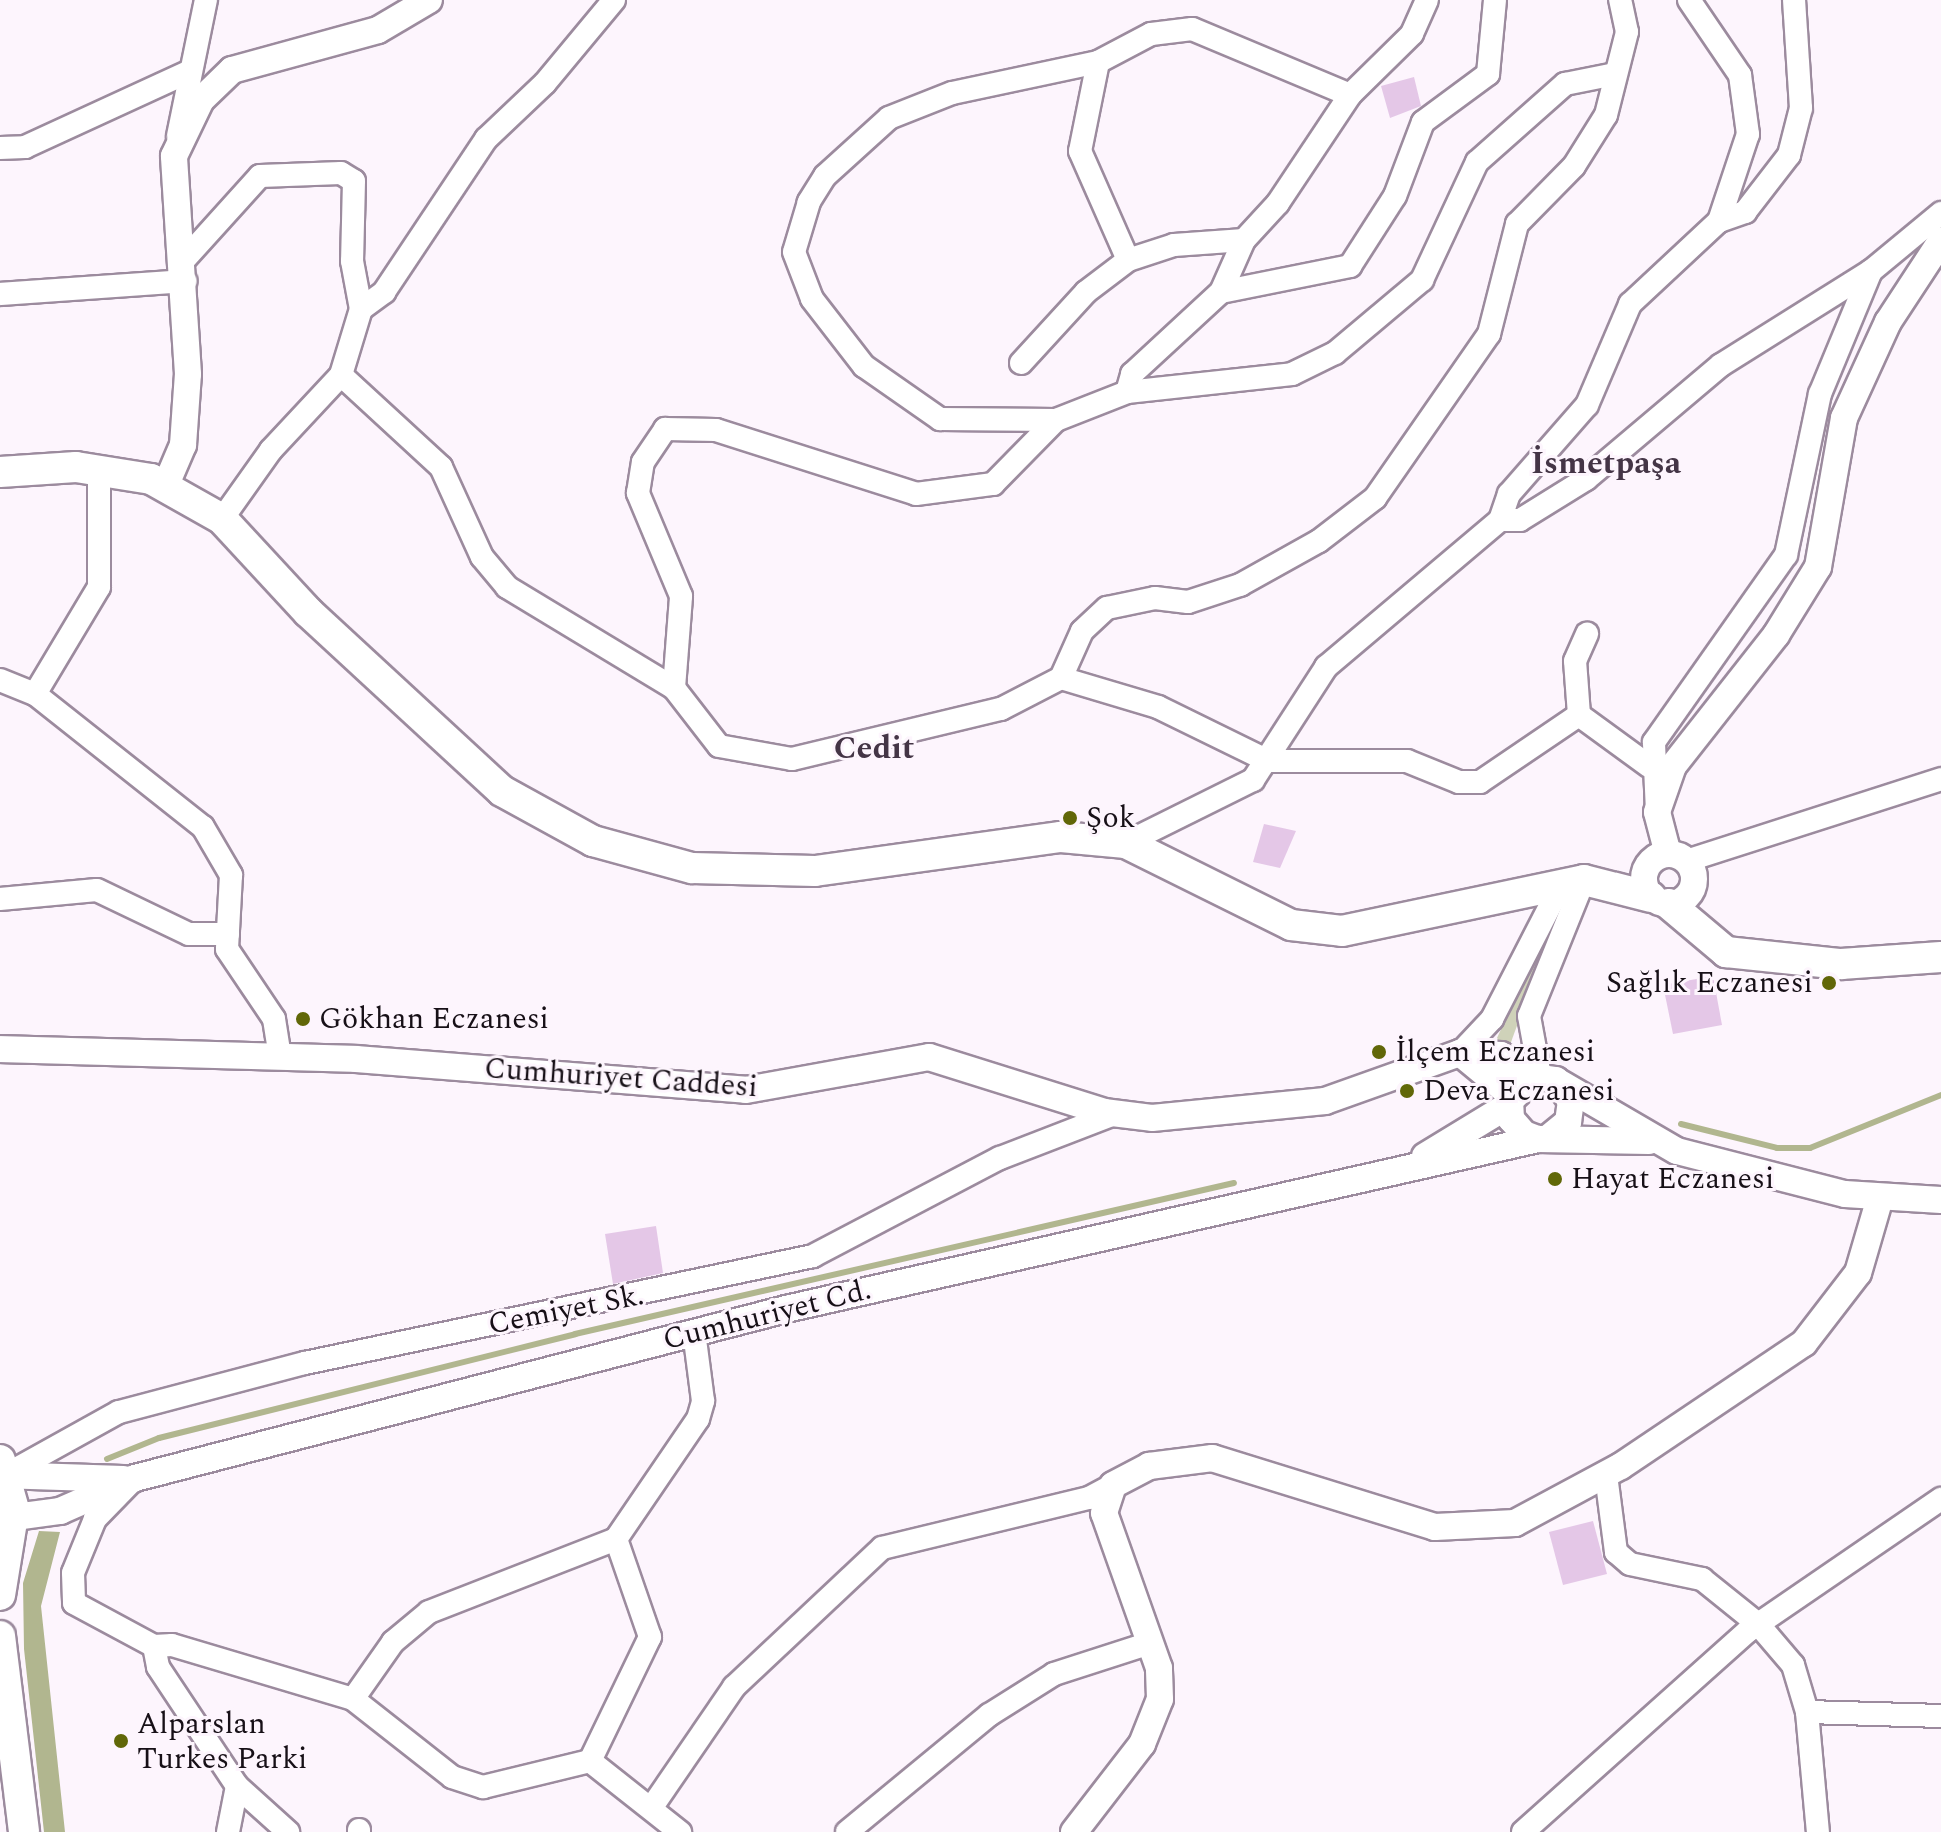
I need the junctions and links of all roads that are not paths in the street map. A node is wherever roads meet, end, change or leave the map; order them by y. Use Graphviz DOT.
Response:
graph roads {
  1 [pos="206,0"];
  2 [pos="429,0"];
  3 [pos="614,0"];
  4 [pos="1427,0"];
  5 [pos="1495,0"];
  6 [pos="1620,0"];
  7 [pos="1689,0"];
  8 [pos="1794,0"];
  9 [pos="1098,62"];
  10 [pos="190,71"];
  11 [pos="1615,74"];
  12 [pos="1350,95"];
  13 [pos="0,148"];
  14 [pos="174,156"];
  15 [pos="1941,213"];
  16 [pos="1719,221"];
  17 [pos="1244,240"];
  18 [pos="1941,241"];
  19 [pos="1128,260"];
  20 [pos="185,270"];
  21 [pos="1871,271"];
  22 [pos="1221,292"];
  23 [pos="0,294"];
  24 [pos="361,309"];
  25 [pos="1021,363"];
  26 [pos="341,375"];
  27 [pos="1127,392"];
  28 [pos="1056,420"];
  29 [pos="0,472"];
  30 [pos="158,483"];
  31 [pos="99,484"];
  32 [pos="0,492"];
  33 [pos="222,519"];
  34 [pos="1500,520"];
  35 [pos="1587,634"];
  36 [pos="1061,678"];
  37 [pos="0,680"];
  38 [pos="674,688"];
  39 [pos="35,694"];
  40 [pos="1579,715"];
  41 [pos="1268,761"];
  42 [pos="1649,766"];
  43 [pos="1941,778"];
  44 [pos="1657,812"];
  45 [pos="1126,843"];
  46 [pos="1677,857"];
  47 [pos="1572,882"];
  48 [pos="0,899"];
  49 [pos="1660,901"];
  50 [pos="228,934"];
  51 [pos="1941,957"];
  52 [pos="0,1049"];
  53 [pos="1460,1053"];
  54 [pos="280,1057"];
  55 [pos="1530,1087"];
  56 [pos="1114,1114"];
  57 [pos="1543,1138"];
  58 [pos="1649,1141"];
  59 [pos="1404,1168"];
  60 [pos="1880,1198"];
  61 [pos="1941,1200"];
  62 [pos="694,1332"];
  63 [pos="2,1469"];
  64 [pos="1606,1475"];
  65 [pos="135,1478"];
  66 [pos="1113,1485"];
  67 [pos="1941,1499"];
  68 [pos="6,1519"];
  69 [pos="616,1539"];
  70 [pos="0,1595"];
  71 [pos="1758,1624"];
  72 [pos="0,1636"];
  73 [pos="1150,1643"];
  74 [pos="154,1646"];
  75 [pos="353,1699"];
  76 [pos="1807,1712"];
  77 [pos="1941,1716"];
  78 [pos="590,1761"];
  79 [pos="237,1786"];
  80 [pos="654,1804"];
  81 [pos="24,1832"];
  82 [pos="228,1832"];
  83 [pos="288,1832"];
  84 [pos="680,1832"];
  85 [pos="847,1832"];
  86 [pos="1074,1832"];
  87 [pos="1523,1832"];
  88 [pos="1818,1832"];
  1 -- 10 [label="street"];
  2 -- 14 [label="street"];
  3 -- 24 [label="street"];
  4 -- 12 [label="street"];
  5 -- 22 [label="street"];
  6 -- 11 [label="street"];
  7 -- 16 [label="street"];
  8 -- 16 [label="street"];
  9 -- 12 [label="street"];
  9 -- 19 [label="street"];
  9 -- 28 [label="street"];
  10 -- 13 [label="street"];
  10 -- 14 [label="street"];
  11 -- 27 [label="street"];
  11 -- 36 [label="street"];
  12 -- 17 [label="street"];
  14 -- 20 [label="street"];
  15 -- 21 [label="street"];
  16 -- 34 [label="street"];
  17 -- 19 [label="street"];
  17 -- 22 [label="street"];
  18 -- 44 [label="street"];
  19 -- 25 [label="street"];
  20 -- 23 [label="street"];
  20 -- 24 [label="street"];
  20 -- 30 [label="street"];
  21 -- 34 [label="street"];
  21 -- 42 [label="street"];
  22 -- 27 [label="street"];
  24 -- 26 [label="street"];
  26 -- 33 [label="street"];
  26 -- 38 [label="street"];
  27 -- 28 [label="street"];
  28 -- 38 [label="street"];
  29 -- 30 [label="main road"];
  30 -- 31 [label="main road"];
  30 -- 33 [label="main road"];
  31 -- 32 [label="main road"];
  31 -- 39 [label="street"];
  33 -- 45 [label="main road"];
  34 -- 41 [label="street"];
  35 -- 40 [label="street"];
  36 -- 38 [label="street"];
  36 -- 41 [label="street"];
  37 -- 39 [label="street"];
  39 -- 50 [label="street"];
  40 -- 41 [label="street"];
  40 -- 42 [label="street"];
  41 -- 45 [label="street"];
  42 -- 44 [label="street"];
  43 -- 46 [label="street"];
  44 -- 46 [label="street"];
  45 -- 47 [label="main road"];
  46 -- 49 [label="street"];
  46 -- 49 [label="street"];
  47 -- 49 [label="main road"];
  47 -- 53 [label="street"];
  47 -- 55 [label="street"];
  48 -- 50 [label="street"];
  49 -- 51 [label="main road"];
  50 -- 54 [label="street"];
  52 -- 54 [label="street, Cumhuriyet Caddesi"];
  53 -- 55 [label="street, Cumhuriyet Caddesi"];
  53 -- 56 [label="street, Cumhuriyet Caddesi"];
  54 -- 56 [label="street, Cumhuriyet Caddesi"];
  55 -- 57 [label="street"];
  55 -- 57 [label="street"];
  55 -- 58 [label="street, Cumhuriyet Caddesi"];
  55 -- 59 [label="street"];
  56 -- 63 [label="street, Cemiyet Sk."];
  57 -- 58 [label="street, Cumhuriyet Caddesi"];
  57 -- 59 [label="street, Cumhuriyet Cd."];
  58 -- 60 [label="street, Cumhuriyet Caddesi"];
  59 -- 62 [label="street, Cumhuriyet Cd."];
  60 -- 61 [label="street, Cumhuriyet Caddesi"];
  60 -- 64 [label="street"];
  62 -- 65 [label="street, Cumhuriyet Cd."];
  62 -- 69 [label="street"];
  63 -- 65 [label="street"];
  63 -- 68 [label="main road"];
  64 -- 66 [label="street"];
  64 -- 71 [label="street"];
  65 -- 68 [label="street"];
  65 -- 74 [label="street"];
  66 -- 73 [label="street"];
  66 -- 80 [label="street"];
  67 -- 71 [label="street"];
  68 -- 70 [label="main road"];
  69 -- 75 [label="street"];
  69 -- 78 [label="street"];
  71 -- 76 [label="street"];
  71 -- 87 [label="street"];
  72 -- 81 [label="main road"];
  73 -- 85 [label="street"];
  73 -- 86 [label="street"];
  74 -- 75 [label="street"];
  74 -- 79 [label="street"];
  75 -- 78 [label="street"];
  76 -- 77 [label="street"];
  76 -- 88 [label="street"];
  78 -- 80 [label="street"];
  79 -- 82 [label="street"];
  79 -- 83 [label="street"];
  80 -- 84 [label="street"];
}
